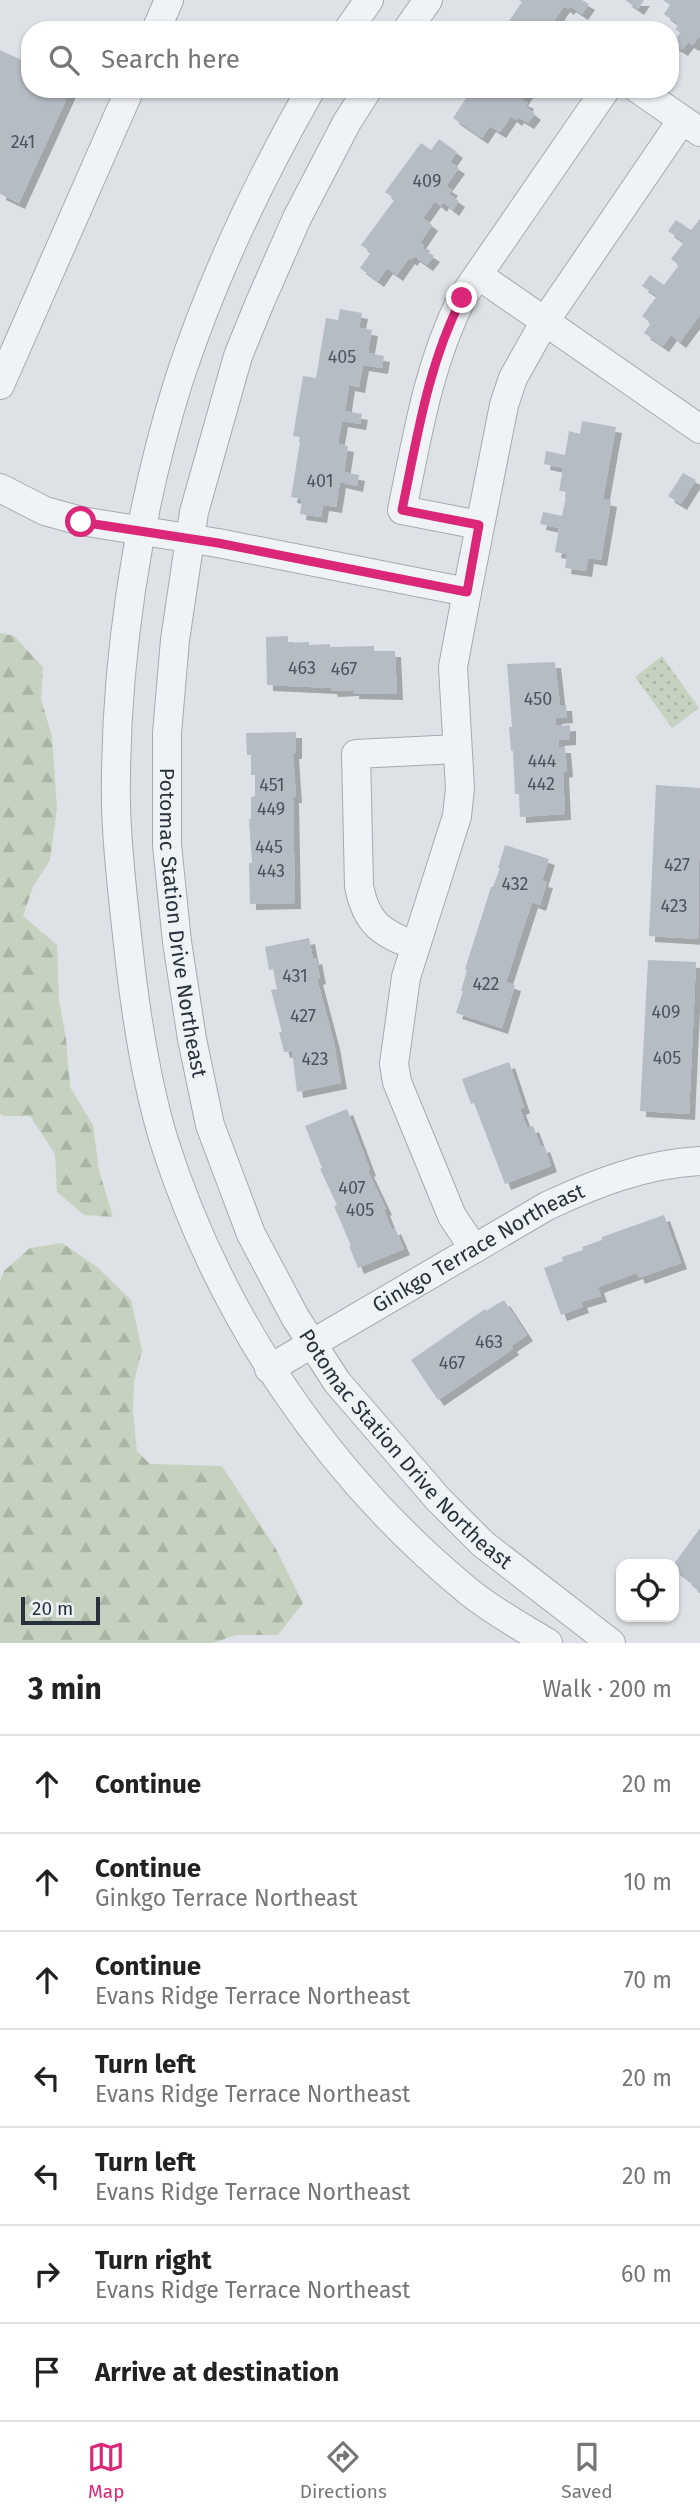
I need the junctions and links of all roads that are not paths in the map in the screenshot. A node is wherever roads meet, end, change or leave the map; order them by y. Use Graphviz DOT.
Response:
graph roads {
  1 [pos="169,0"];
  2 [pos="369,0"];
  3 [pos="428,0"];
  4 [pos="160,21"];
  5 [pos="354,21"];
  6 [pos="413,21"];
  7 [pos="126,98"];
  8 [pos="306,98"];
  9 [pos="362,98"];
  10 [pos="600,98"];
  11 [pos="651,98"];
  12 [pos="691,126"];
  13 [pos="478,275"];
  14 [pos="545,321"];
  15 [pos="3,371"];
  16 [pos="700,429"];
  17 [pos="0,488"];
  18 [pos="479,525"];
  19 [pos="142,532"];
  20 [pos="188,539"];
  21 [pos="467,592"];
  22 [pos="457,749"];
  23 [pos="415,946"];
  24 [pos="700,1161"];
  25 [pos="474,1249"];
  26 [pos="313,1344"];
  27 [pos="269,1370"];
  28 [pos="548,1643"];
  29 [pos="611,1643"];
  1 -- 4 [label="street"];
  2 -- 5 [label="street"];
  3 -- 6 [label="street"];
  7 -- 15 [label="street"];
  8 -- 19 [label="street"];
  9 -- 20 [label="street, Potomac Station Drive Northeast"];
  10 -- 13 [label="street"];
  11 -- 12 [label="street"];
  12 -- 14 [label="street"];
  13 -- 14 [label="street"];
  13 -- 18 [label="street"];
  14 -- 16 [label="street"];
  14 -- 18 [label="street"];
  17 -- 19 [label="street"];
  18 -- 21 [label="street"];
  19 -- 20 [label="street"];
  19 -- 27 [label="street"];
  20 -- 21 [label="street"];
  20 -- 26 [label="street, Potomac Station Drive Northeast"];
  21 -- 22 [label="street"];
  22 -- 23 [label="street"];
  22 -- 23 [label="street"];
  23 -- 25 [label="street"];
  24 -- 25 [label="street, Ginkgo Terrace Northeast"];
  25 -- 26 [label="street, Ginkgo Terrace Northeast"];
  26 -- 27 [label="street, Ginkgo Terrace Northeast"];
  26 -- 29 [label="street, Potomac Station Drive Northeast"];
  27 -- 28 [label="street"];
}
